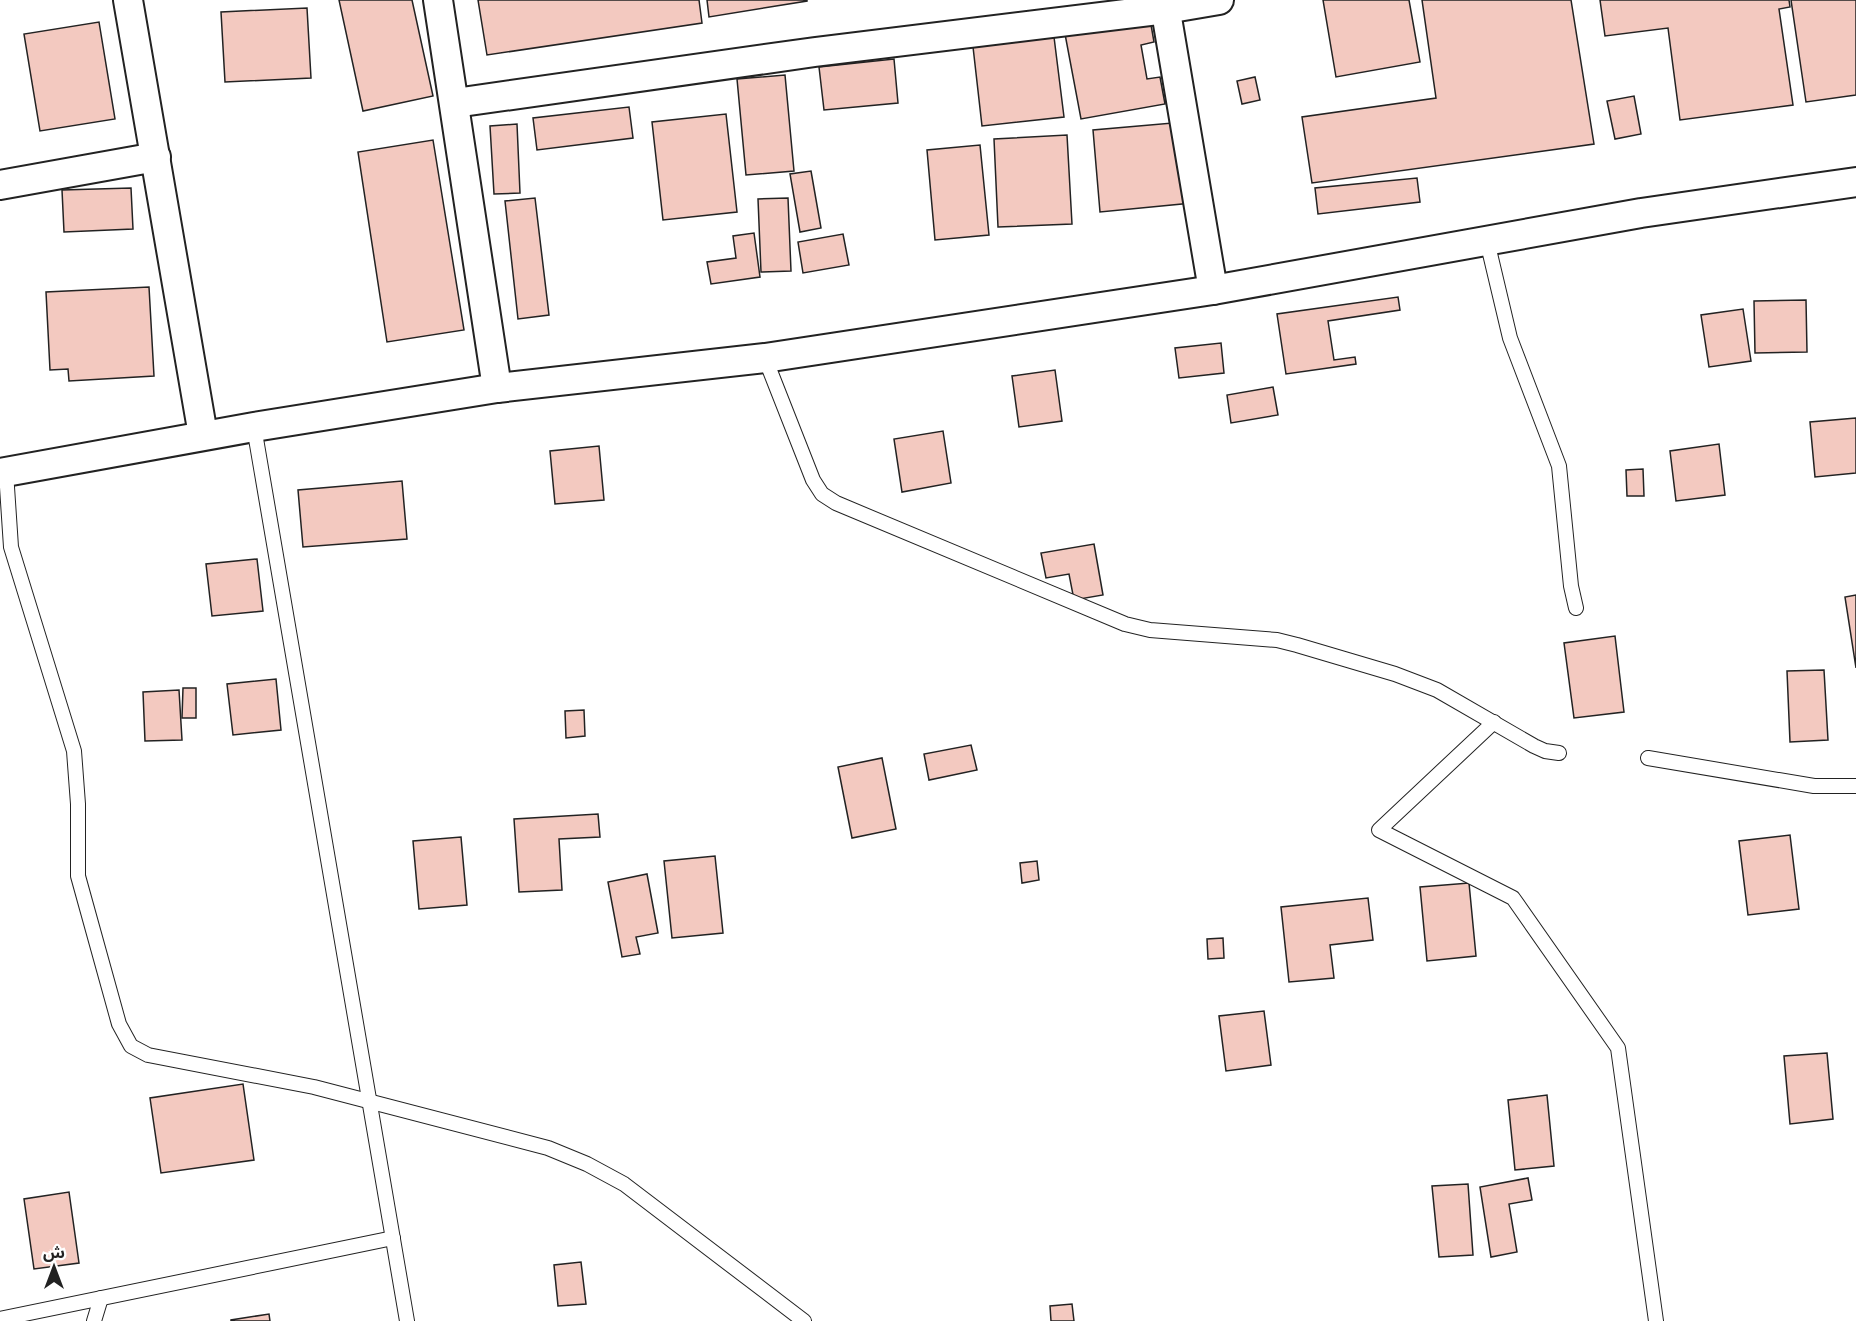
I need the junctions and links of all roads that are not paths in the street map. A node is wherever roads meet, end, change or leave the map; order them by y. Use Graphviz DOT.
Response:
graph roads {
  1 [pos="128,0"];
  2 [pos="438,0"];
  3 [pos="1220,0"];
  4 [pos="1165,5"];
  5 [pos="455,103"];
  6 [pos="156,157"];
  7 [pos="1856,182"];
  8 [pos="0,185"];
  9 [pos="1487,241"];
  10 [pos="1213,290"];
  11 [pos="765,358"];
  12 [pos="497,388"];
  13 [pos="254,427"];
  14 [pos="203,435"];
  15 [pos="3,473"];
  16 [pos="1576,608"];
  17 [pos="1494,722"];
  18 [pos="1559,753"];
  19 [pos="1648,758"];
  20 [pos="1856,786"];
  21 [pos="369,1101"];
  22 [pos="393,1238"];
  23 [pos="100,1298"];
  24 [pos="0,1319"];
  25 [pos="94,1321"];
  26 [pos="407,1321"];
  27 [pos="804,1321"];
  28 [pos="1656,1321"];
  1 -- 6 [label="street"];
  2 -- 5 [label="street"];
  3 -- 4 [label="street"];
  4 -- 5 [label="street"];
  4 -- 10 [label="street"];
  5 -- 12 [label="street"];
  6 -- 8 [label="street"];
  6 -- 14 [label="street"];
  7 -- 9 [label="street"];
  9 -- 10 [label="street"];
  9 -- 16 [label="lane"];
  10 -- 11 [label="street"];
  11 -- 12 [label="street"];
  11 -- 17 [label="lane"];
  12 -- 13 [label="street"];
  13 -- 14 [label="street"];
  13 -- 21 [label="lane"];
  14 -- 15 [label="street"];
  15 -- 21 [label="lane"];
  17 -- 18 [label="lane"];
  17 -- 28 [label="lane"];
  19 -- 20 [label="lane"];
  21 -- 22 [label="lane"];
  21 -- 27 [label="lane"];
  22 -- 23 [label="lane"];
  22 -- 26 [label="lane"];
  23 -- 24 [label="lane"];
  23 -- 25 [label="lane"];
}
